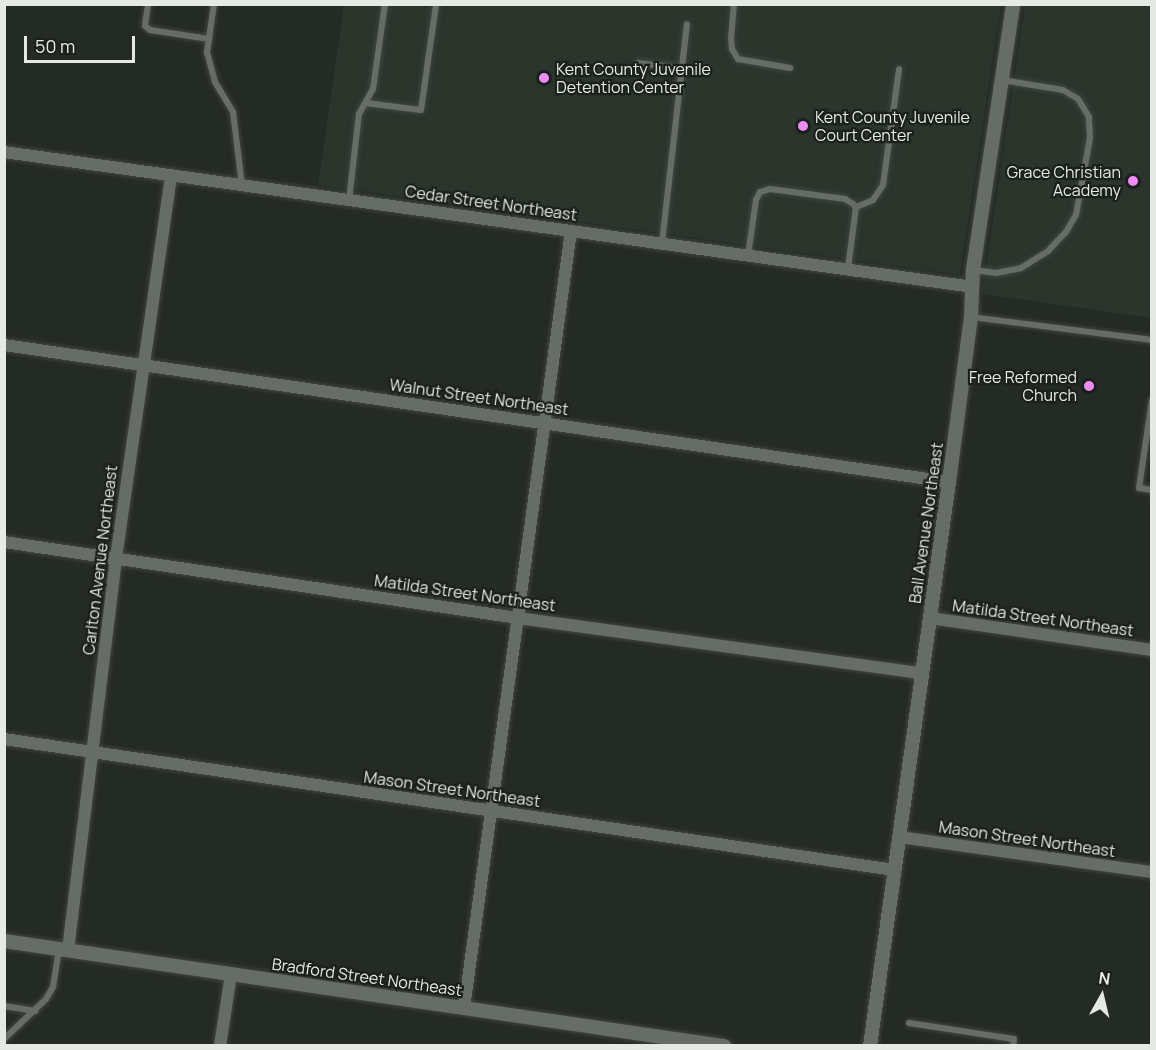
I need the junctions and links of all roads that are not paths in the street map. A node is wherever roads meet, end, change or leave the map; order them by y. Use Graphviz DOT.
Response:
graph roads {
  1 [pos="148,4"];
  2 [pos="213,4"];
  3 [pos="385,4"];
  4 [pos="436,4"];
  5 [pos="734,4"];
  6 [pos="1013,4"];
  7 [pos="687,24"];
  8 [pos="208,39"];
  9 [pos="638,63"];
  10 [pos="790,68"];
  11 [pos="682,69"];
  12 [pos="899,69"];
  13 [pos="1002,80"];
  14 [pos="366,103"];
  15 [pos="4,152"];
  16 [pos="171,175"];
  17 [pos="242,185"];
  18 [pos="349,200"];
  19 [pos="856,207"];
  20 [pos="570,231"];
  21 [pos="662,243"];
  22 [pos="748,255"];
  23 [pos="848,269"];
  24 [pos="974,270"];
  25 [pos="972,287"];
  26 [pos="971,317"];
  27 [pos="1152,340"];
  28 [pos="4,345"];
  29 [pos="143,365"];
  30 [pos="1152,400"];
  31 [pos="545,424"];
  32 [pos="949,482"];
  33 [pos="1152,490"];
  34 [pos="4,542"];
  35 [pos="116,558"];
  36 [pos="518,618"];
  37 [pos="930,618"];
  38 [pos="1152,650"];
  39 [pos="922,673"];
  40 [pos="4,739"];
  41 [pos="93,752"];
  42 [pos="490,811"];
  43 [pos="899,837"];
  44 [pos="894,870"];
  45 [pos="1152,872"];
  46 [pos="4,941"];
  47 [pos="64,949"];
  48 [pos="231,974"];
  49 [pos="4,1006"];
  50 [pos="464,1008"];
  51 [pos="36,1011"];
  52 [pos="909,1023"];
  53 [pos="4,1039"];
  54 [pos="220,1046"];
  55 [pos="724,1046"];
  56 [pos="870,1046"];
  57 [pos="1013,1046"];
  1 -- 8 [label="lane"];
  2 -- 8 [label="lane"];
  3 -- 14 [label="lane"];
  4 -- 14 [label="lane"];
  5 -- 10 [label="lane"];
  6 -- 13 [label="street, Ball Avenue Northeast"];
  7 -- 11 [label="lane"];
  8 -- 17 [label="lane"];
  9 -- 11 [label="lane"];
  11 -- 21 [label="lane"];
  12 -- 19 [label="lane"];
  13 -- 24 [label="street, Ball Avenue Northeast"];
  13 -- 24 [label="lane"];
  14 -- 18 [label="lane"];
  15 -- 16 [label="street, Cedar Street Northeast"];
  16 -- 17 [label="street, Cedar Street Northeast"];
  16 -- 29 [label="street, Carlton Avenue Northeast"];
  17 -- 18 [label="street, Cedar Street Northeast"];
  18 -- 20 [label="street, Cedar Street Northeast"];
  19 -- 22 [label="lane"];
  19 -- 23 [label="lane"];
  20 -- 21 [label="street, Cedar Street Northeast"];
  20 -- 31 [label="street"];
  21 -- 22 [label="street, Cedar Street Northeast"];
  22 -- 23 [label="street, Cedar Street Northeast"];
  23 -- 25 [label="street, Cedar Street Northeast"];
  24 -- 25 [label="street, Ball Avenue Northeast"];
  25 -- 26 [label="street, Ball Avenue Northeast"];
  26 -- 27 [label="lane"];
  26 -- 32 [label="street, Ball Avenue Northeast"];
  28 -- 29 [label="street, Walnut Street Northeast"];
  29 -- 31 [label="street, Walnut Street Northeast"];
  29 -- 35 [label="street, Carlton Avenue Northeast"];
  30 -- 33 [label="lane"];
  31 -- 32 [label="street, Walnut Street Northeast"];
  31 -- 36 [label="street"];
  32 -- 37 [label="street, Ball Avenue Northeast"];
  34 -- 35 [label="street, Matilda Street Northeast"];
  35 -- 36 [label="street, Matilda Street Northeast"];
  35 -- 41 [label="street, Carlton Avenue Northeast"];
  36 -- 39 [label="street, Matilda Street Northeast"];
  36 -- 42 [label="street"];
  37 -- 38 [label="street, Matilda Street Northeast"];
  37 -- 39 [label="street, Ball Avenue Northeast"];
  39 -- 43 [label="street, Ball Avenue Northeast"];
  40 -- 41 [label="street, Mason Street Northeast"];
  41 -- 42 [label="street, Mason Street Northeast"];
  41 -- 47 [label="street, Carlton Avenue Northeast"];
  42 -- 44 [label="street, Mason Street Northeast"];
  42 -- 50 [label="street"];
  43 -- 44 [label="street, Ball Avenue Northeast"];
  43 -- 45 [label="street, Mason Street Northeast"];
  44 -- 56 [label="street, Ball Avenue Northeast"];
  46 -- 47 [label="street, Bradford Street Northeast"];
  47 -- 48 [label="street, Bradford Street Northeast"];
  47 -- 51 [label="lane"];
  48 -- 50 [label="street, Bradford Street Northeast"];
  48 -- 54 [label="street"];
  49 -- 51 [label="lane"];
  50 -- 55 [label="street, Bradford Street Northeast"];
  51 -- 53 [label="lane"];
  52 -- 57 [label="lane"];
}
